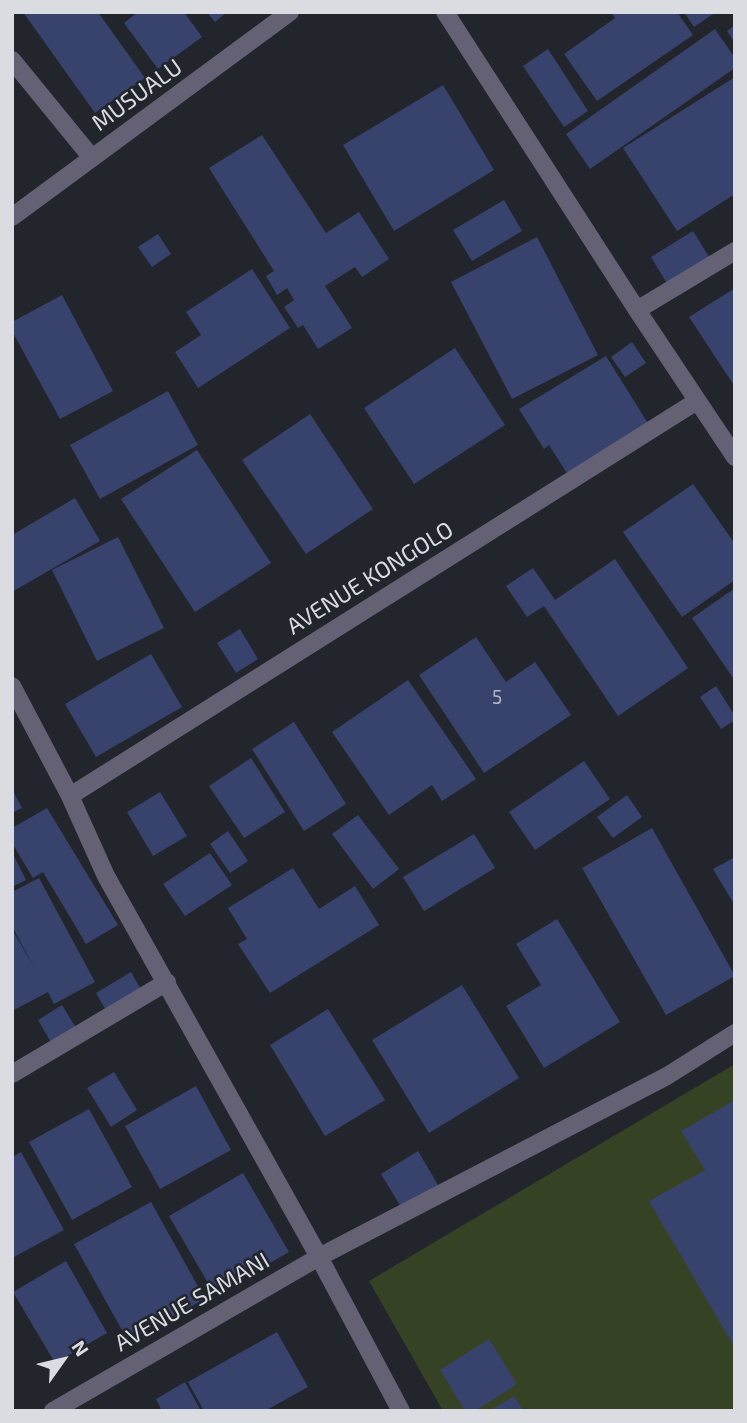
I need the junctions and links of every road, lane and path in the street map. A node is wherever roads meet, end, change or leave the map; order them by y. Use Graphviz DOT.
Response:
graph roads {
  1 [pos="290,12"];
  2 [pos="445,12"];
  3 [pos="12,60"];
  4 [pos="92,158"];
  5 [pos="12,217"];
  6 [pos="735,251"];
  7 [pos="637,310"];
  8 [pos="697,401"];
  9 [pos="735,457"];
  10 [pos="12,686"];
  11 [pos="70,796"];
  12 [pos="167,982"];
  13 [pos="735,1033"];
  14 [pos="12,1074"];
  15 [pos="319,1257"];
  16 [pos="53,1411"];
  17 [pos="401,1411"];
  1 -- 4 [label="street, MUSUALU"];
  2 -- 7 [label="street"];
  3 -- 4 [label="street"];
  4 -- 5 [label="street, MUSUALU"];
  6 -- 7 [label="street"];
  7 -- 8 [label="street"];
  8 -- 9 [label="street"];
  8 -- 11 [label="street, AVENUE KONGOLO"];
  10 -- 11 [label="street"];
  11 -- 12 [label="street"];
  12 -- 14 [label="street"];
  12 -- 15 [label="street"];
  13 -- 15 [label="street, AVENUE SAMANI"];
  15 -- 16 [label="street, AVENUE SAMANI"];
  15 -- 17 [label="street"];
}
